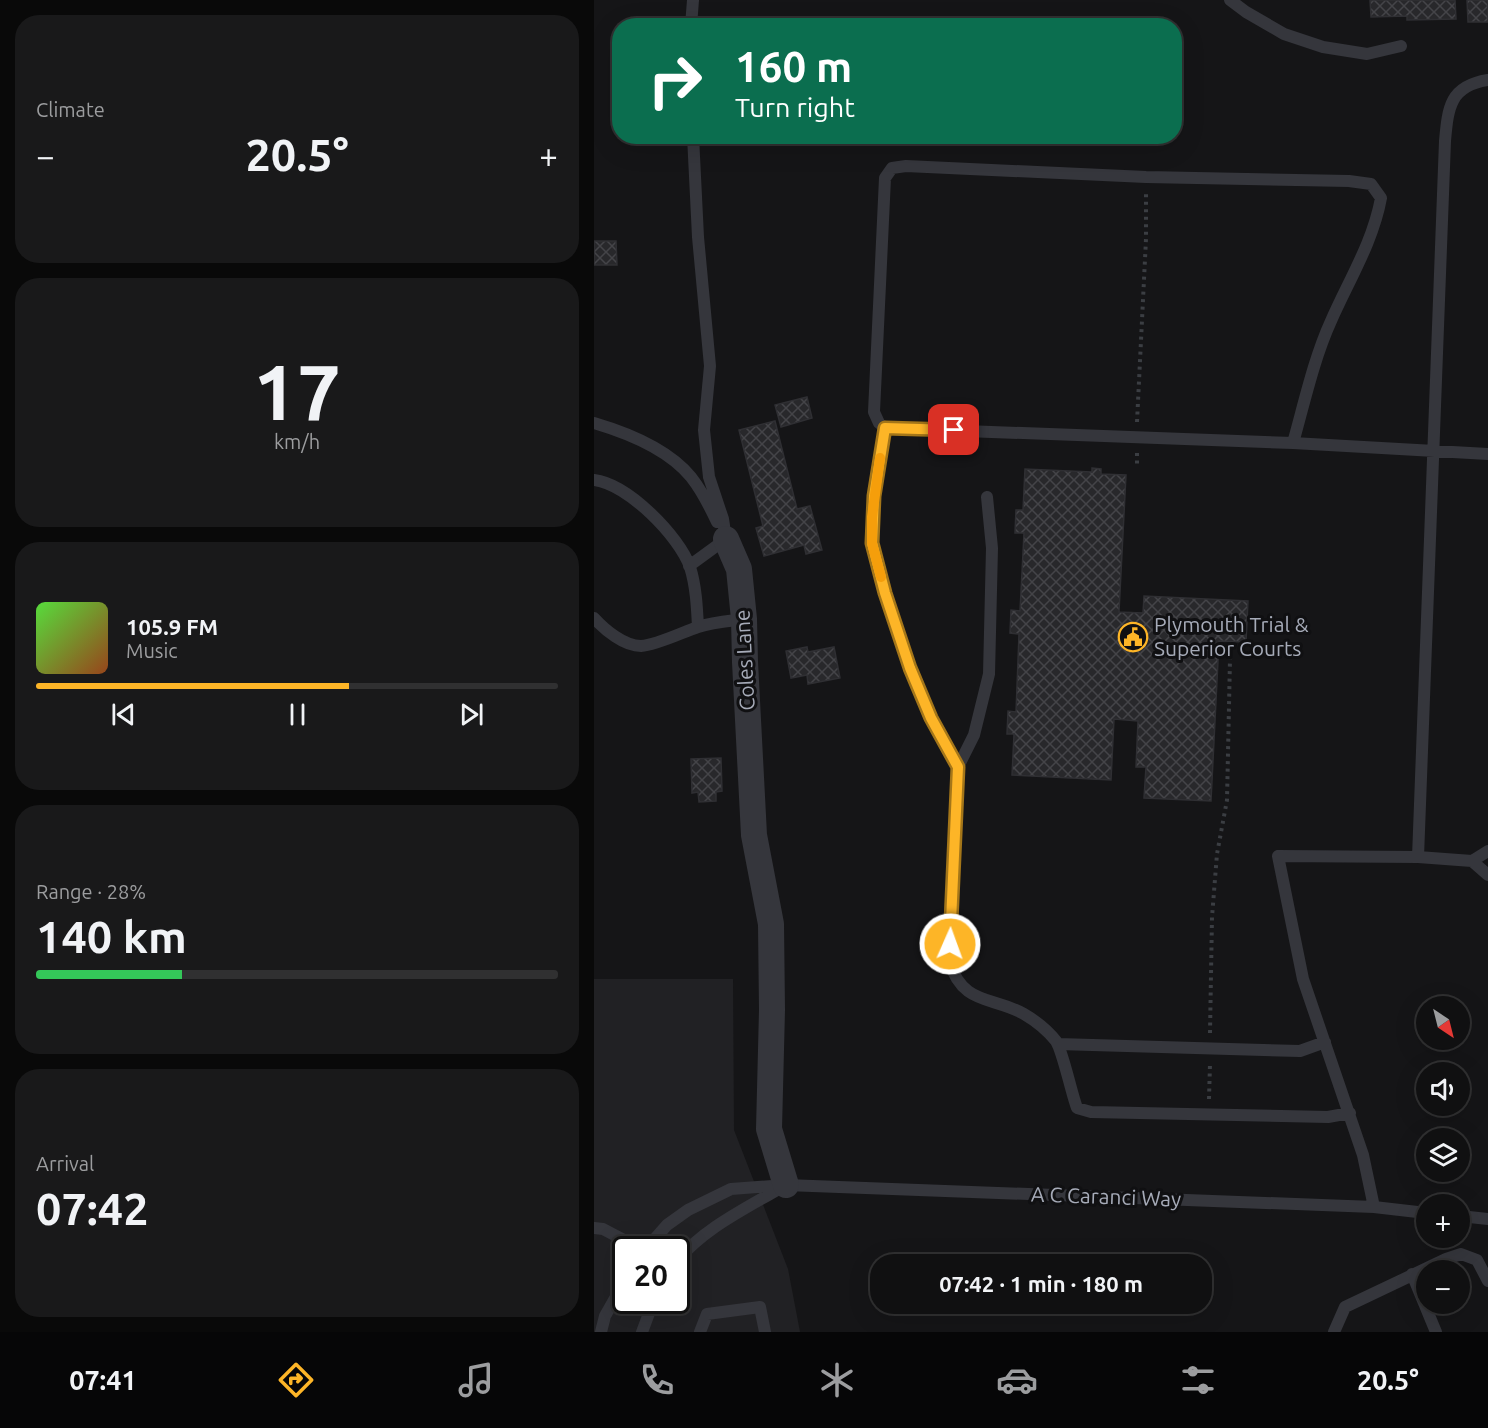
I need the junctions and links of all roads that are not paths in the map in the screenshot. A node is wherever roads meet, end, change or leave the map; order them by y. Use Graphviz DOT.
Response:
graph roads {
  1 [pos="693,0"];
  2 [pos="1230,0"];
  3 [pos="692,18"];
  4 [pos="1401,46"];
  5 [pos="1488,80"];
  6 [pos="693,144"];
  7 [pos="594,423"];
  8 [pos="885,428"];
  9 [pos="1293,443"];
  10 [pos="1432,451"];
  11 [pos="1488,454"];
  12 [pos="594,480"];
  13 [pos="987,498"];
  14 [pos="726,539"];
  15 [pos="689,566"];
  16 [pos="594,618"];
  17 [pos="744,619"];
  18 [pos="698,627"];
  19 [pos="958,767"];
  20 [pos="1488,851"];
  21 [pos="1418,857"];
  22 [pos="1472,861"];
  23 [pos="1488,875"];
  24 [pos="1325,1042"];
  25 [pos="1058,1044"];
  26 [pos="1350,1113"];
  27 [pos="786,1185"];
  28 [pos="1374,1207"];
  29 [pos="1416,1212"];
  30 [pos="1470,1217"];
  31 [pos="1488,1220"];
  32 [pos="594,1228"];
  33 [pos="617,1236"];
  34 [pos="657,1236"];
  35 [pos="690,1246"];
  36 [pos="1412,1274"];
  37 [pos="1488,1281"];
  38 [pos="612,1304"];
  39 [pos="649,1314"];
  40 [pos="601,1332"];
  41 [pos="642,1332"];
  42 [pos="700,1332"];
  43 [pos="765,1332"];
  44 [pos="1334,1332"];
  45 [pos="1437,1332"];
  1 -- 3 [label="lane"];
  2 -- 4 [label="lane"];
  5 -- 10 [label="lane"];
  6 -- 14 [label="lane, Coles Lane"];
  7 -- 14 [label="lane"];
  8 -- 9 [label="lane"];
  8 -- 9 [label="lane"];
  8 -- 19 [label="lane"];
  9 -- 10 [label="lane"];
  10 -- 11 [label="lane"];
  10 -- 21 [label="lane"];
  12 -- 15 [label="lane"];
  13 -- 19 [label="lane"];
  14 -- 15 [label="lane"];
  14 -- 17 [label="street, Coles Lane"];
  15 -- 18 [label="lane"];
  16 -- 18 [label="lane"];
  17 -- 18 [label="lane"];
  17 -- 27 [label="street, Coles Lane"];
  19 -- 25 [label="lane"];
  20 -- 22 [label="lane"];
  21 -- 22 [label="lane"];
  21 -- 24 [label="lane"];
  22 -- 23 [label="lane"];
  24 -- 25 [label="lane"];
  24 -- 26 [label="lane"];
  25 -- 26 [label="lane"];
  26 -- 28 [label="lane"];
  27 -- 28 [label="lane, A C Caranci Way"];
  27 -- 34 [label="lane, A C Caranci Way"];
  27 -- 35 [label="lane"];
  28 -- 29 [label="lane, A C Caranci Way"];
  30 -- 31 [label="lane"];
  32 -- 33 [label="lane"];
  36 -- 37 [label="lane"];
  36 -- 44 [label="lane"];
  36 -- 45 [label="lane"];
  38 -- 40 [label="lane"];
  39 -- 41 [label="lane"];
  42 -- 43 [label="lane"];
}
